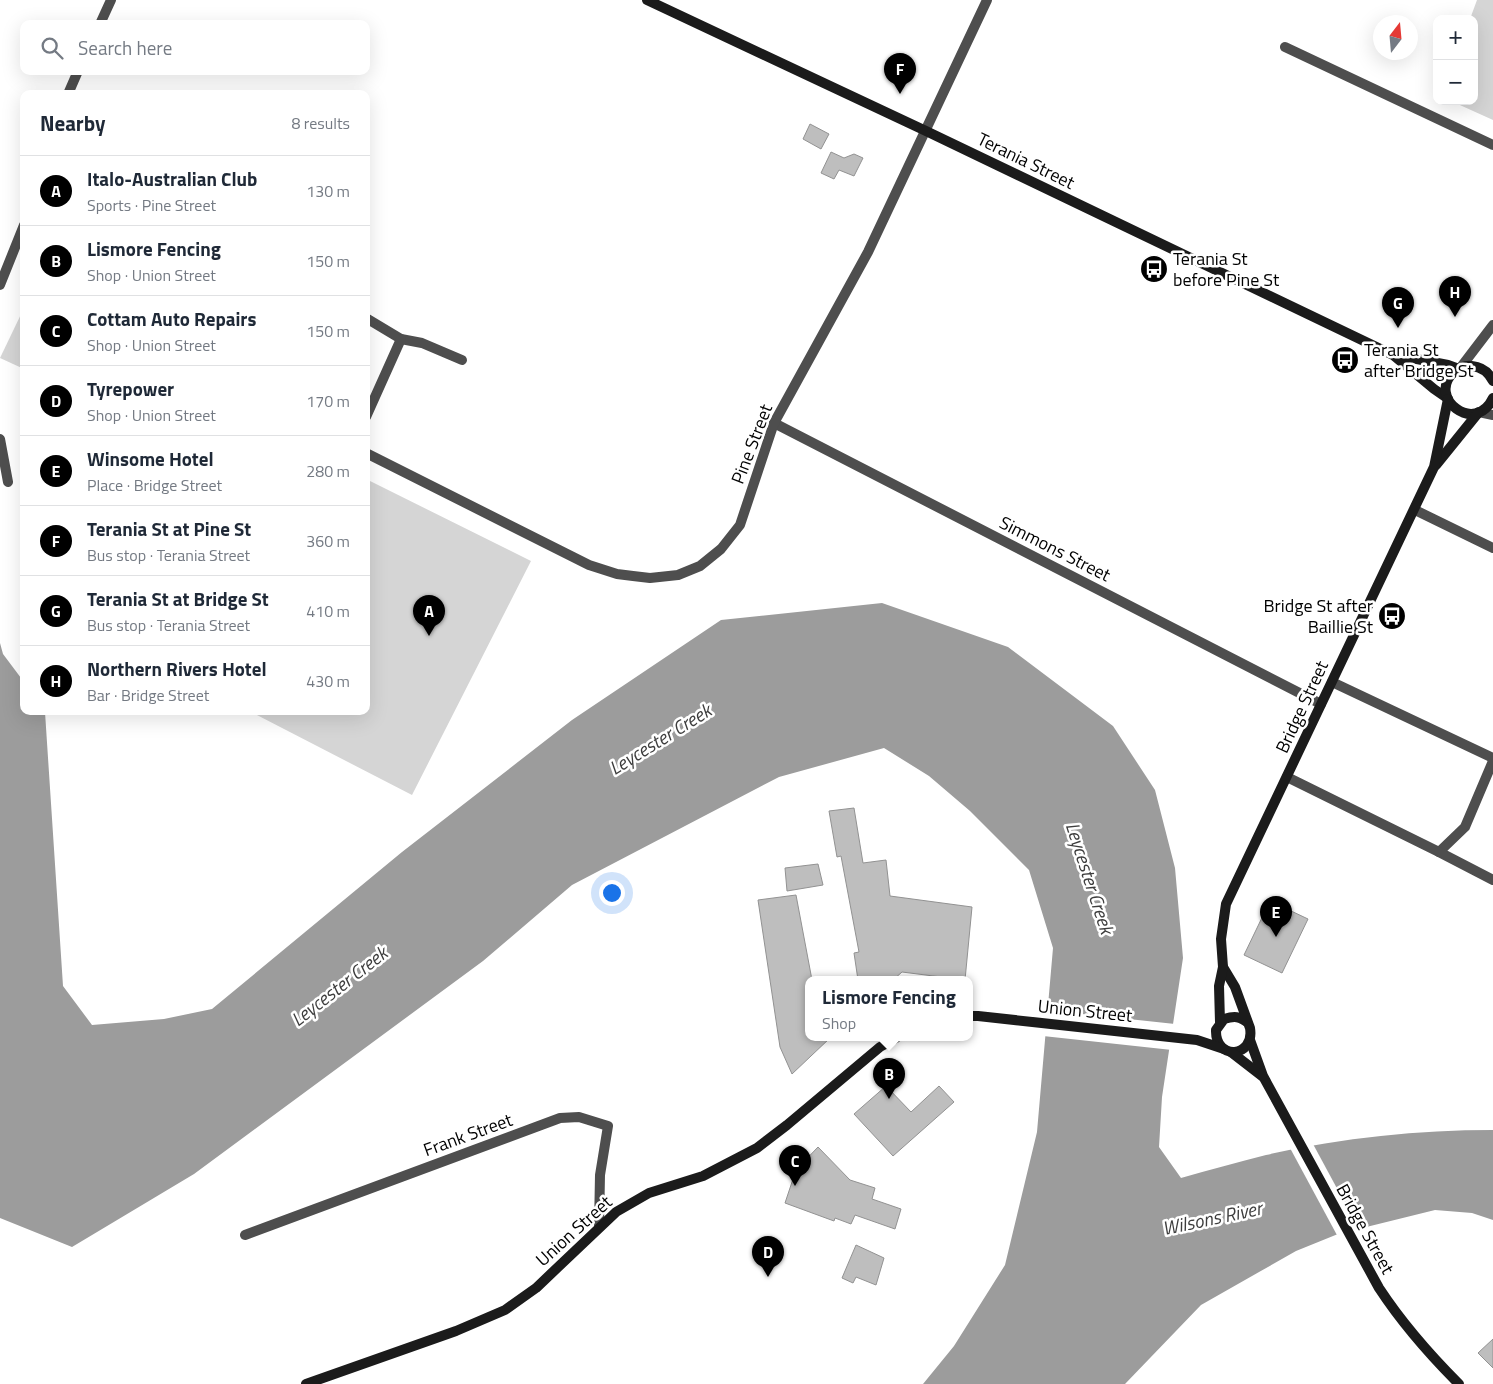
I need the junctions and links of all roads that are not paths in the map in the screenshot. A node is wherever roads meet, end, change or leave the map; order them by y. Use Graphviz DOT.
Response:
graph roads {
  1 [pos="111,0"];
  2 [pos="647,0"];
  3 [pos="987,0"];
  4 [pos="102,20"];
  5 [pos="1285,47"];
  6 [pos="76,75"];
  7 [pos="70,90"];
  8 [pos="926,131"];
  9 [pos="1493,145"];
  10 [pos="20,235"];
  11 [pos="0,285"];
  12 [pos="370,320"];
  13 [pos="1493,325"];
  14 [pos="401,339"];
  15 [pos="1391,354"];
  16 [pos="462,360"];
  17 [pos="1460,368"];
  18 [pos="1493,378"];
  19 [pos="1448,398"];
  20 [pos="1493,398"];
  21 [pos="370,408"];
  22 [pos="1478,413"];
  23 [pos="1493,415"];
  24 [pos="774,423"];
  25 [pos="0,439"];
  26 [pos="370,455"];
  27 [pos="1434,467"];
  28 [pos="8,482"];
  29 [pos="1415,510"];
  30 [pos="1493,548"];
  31 [pos="1332,682"];
  32 [pos="1321,704"];
  33 [pos="1493,760"];
  34 [pos="1287,776"];
  35 [pos="1439,852"];
  36 [pos="1493,880"];
  37 [pos="1223,967"];
  38 [pos="973,1016"];
  39 [pos="1248,1023"];
  40 [pos="1218,1026"];
  41 [pos="1197,1040"];
  42 [pos="1250,1040"];
  43 [pos="891,1041"];
  44 [pos="1228,1051"];
  45 [pos="1263,1076"];
  46 [pos="599,1228"];
  47 [pos="245,1235"];
  48 [pos="306,1384"];
  49 [pos="1459,1384"];
  1 -- 4 [label="street"];
  2 -- 8 [label="main road, Terania Street"];
  3 -- 8 [label="street, Pine Street"];
  5 -- 9 [label="street"];
  6 -- 7 [label="street"];
  8 -- 15 [label="main road, Terania Street"];
  8 -- 24 [label="street, Pine Street"];
  10 -- 11 [label="street"];
  12 -- 14 [label="street"];
  13 -- 17 [label="street"];
  14 -- 16 [label="street"];
  14 -- 21 [label="street"];
  15 -- 17 [label="main road, Terania Street"];
  15 -- 19 [label="main road, Terania Street"];
  17 -- 18 [label="main road, Terania Street"];
  17 -- 19 [label="main road, Bridge Street"];
  19 -- 22 [label="main road, Terania Street"];
  19 -- 27 [label="main road, Bridge Street"];
  20 -- 22 [label="main road, Bridge Street"];
  22 -- 23 [label="street"];
  22 -- 27 [label="main road, Bridge Street"];
  24 -- 26 [label="street, Pine Street"];
  24 -- 32 [label="street, Simmons Street"];
  25 -- 28 [label="street"];
  27 -- 29 [label="main road, Bridge Street"];
  29 -- 30 [label="street"];
  29 -- 31 [label="main road, Bridge Street"];
  31 -- 32 [label="main road, Bridge Street"];
  31 -- 33 [label="street"];
  32 -- 34 [label="main road, Bridge Street"];
  33 -- 35 [label="street"];
  34 -- 35 [label="street"];
  34 -- 37 [label="main road, Bridge Street"];
  35 -- 36 [label="street"];
  37 -- 39 [label="main road, Bridge Street"];
  37 -- 40 [label="main road, Bridge Street"];
  38 -- 41 [label="main road, Union Street"];
  39 -- 40 [label="main road"];
  39 -- 42 [label="main road"];
  40 -- 41 [label="main road"];
  40 -- 44 [label="main road"];
  41 -- 44 [label="main road, Union Street"];
  42 -- 44 [label="main road"];
  42 -- 45 [label="main road, Bridge Street"];
  43 -- 46 [label="main road, Union Street"];
  44 -- 45 [label="main road, Bridge Street"];
  45 -- 49 [label="main road, Bridge Street"];
  46 -- 47 [label="street, Frank Street"];
  46 -- 48 [label="main road, Union Street"];
}
